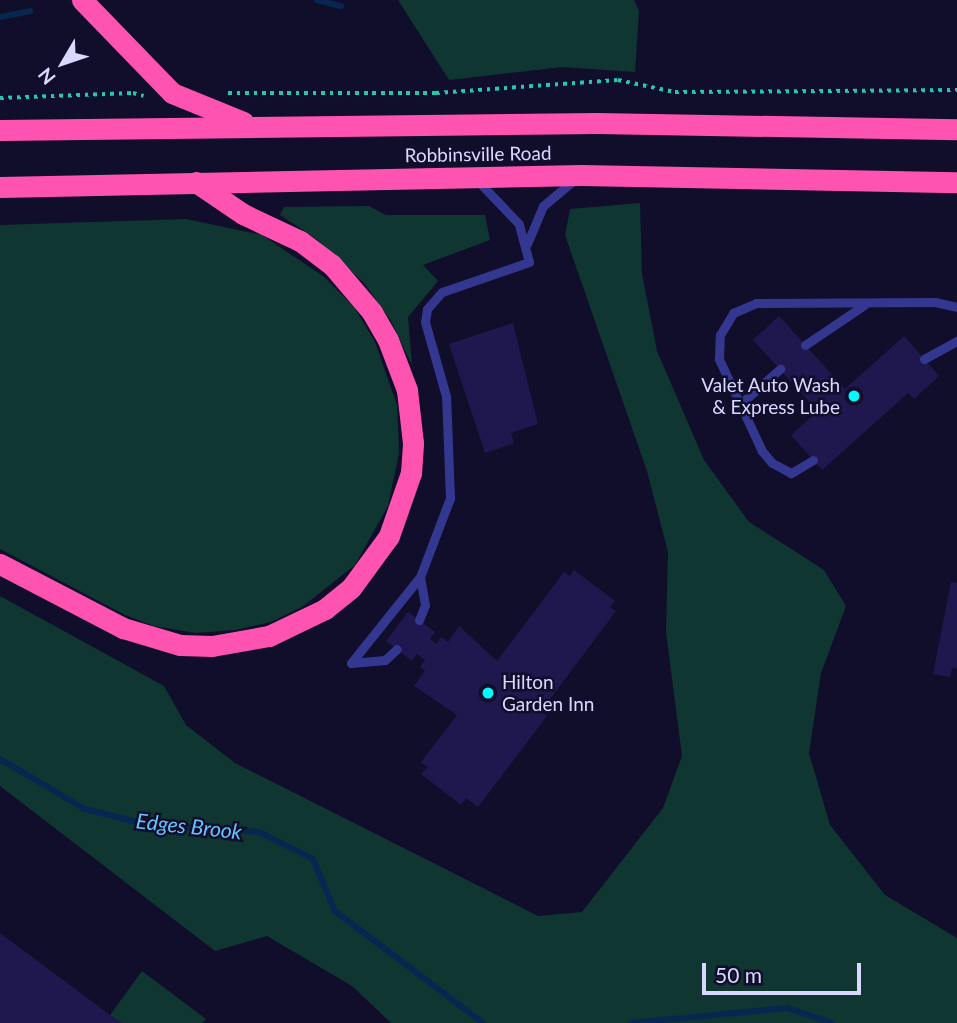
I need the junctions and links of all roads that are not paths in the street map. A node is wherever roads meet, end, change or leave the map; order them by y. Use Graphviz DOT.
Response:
graph roads {
  1 [pos="82,0"];
  2 [pos="258,127"];
  3 [pos="957,129"];
  4 [pos="0,130"];
  5 [pos="581,175"];
  6 [pos="475,177"];
  7 [pos="196,182"];
  8 [pos="957,182"];
  9 [pos="0,187"];
  10 [pos="527,244"];
  11 [pos="866,304"];
  12 [pos="957,307"];
  13 [pos="957,341"];
  14 [pos="805,345"];
  15 [pos="924,359"];
  16 [pos="780,369"];
  17 [pos="739,405"];
  18 [pos="813,460"];
  19 [pos="0,564"];
  20 [pos="420,577"];
  21 [pos="418,620"];
  22 [pos="397,649"];
  1 -- 2 [label="highway"];
  2 -- 3 [label="highway, Robbinsville Road"];
  2 -- 4 [label="highway, Robbinsville Road"];
  5 -- 6 [label="highway, Robbinsville Road"];
  5 -- 8 [label="highway, Robbinsville Road"];
  5 -- 10 [label="lane"];
  6 -- 7 [label="highway, Robbinsville Road"];
  6 -- 10 [label="lane"];
  7 -- 9 [label="highway, Robbinsville Road"];
  7 -- 19 [label="highway"];
  10 -- 20 [label="lane"];
  11 -- 12 [label="lane"];
  11 -- 14 [label="lane"];
  11 -- 17 [label="lane"];
  13 -- 15 [label="lane"];
  16 -- 17 [label="lane"];
  17 -- 18 [label="lane"];
  20 -- 21 [label="lane"];
  20 -- 22 [label="lane"];
}
